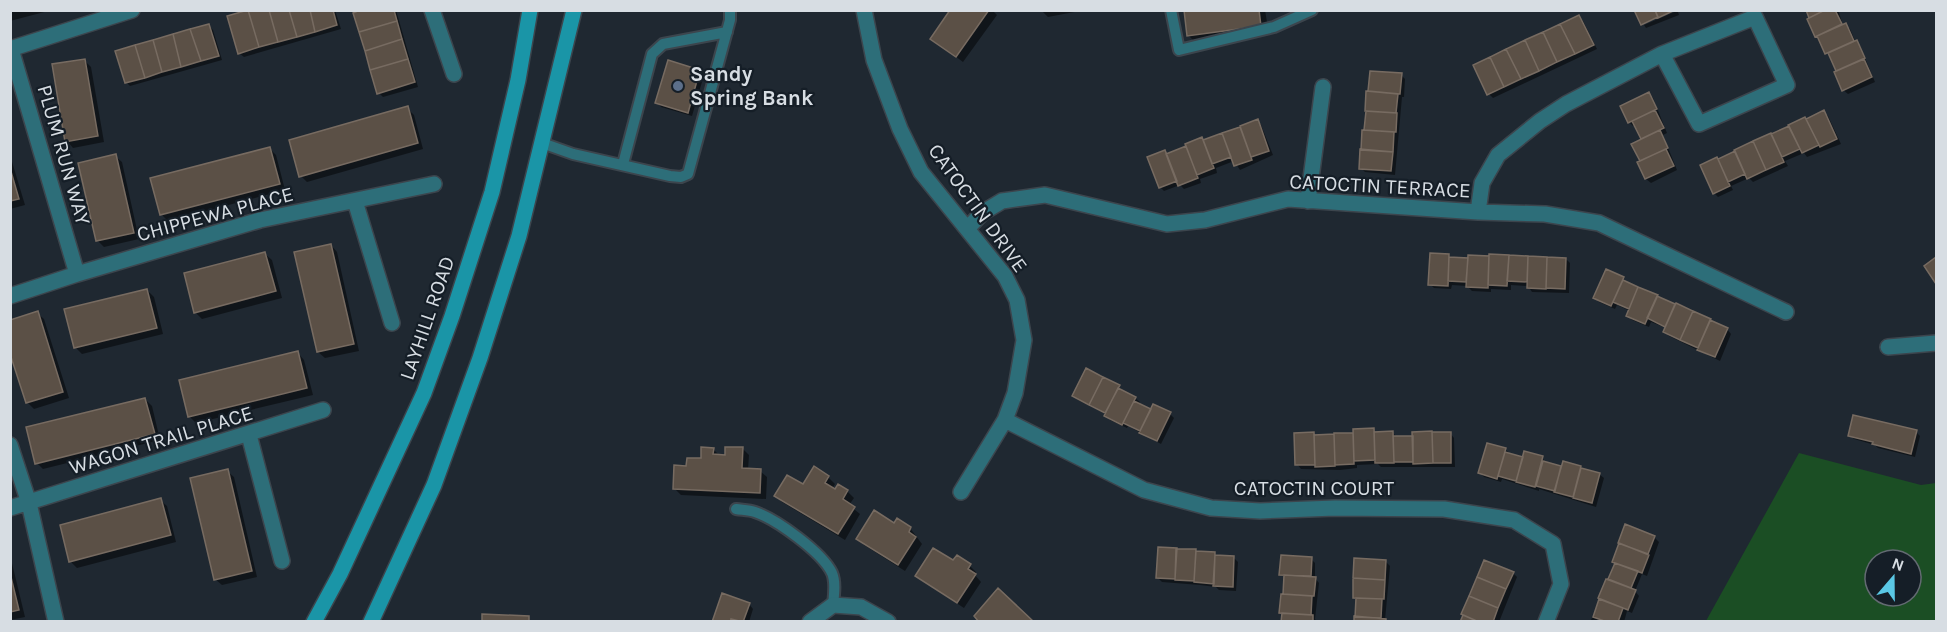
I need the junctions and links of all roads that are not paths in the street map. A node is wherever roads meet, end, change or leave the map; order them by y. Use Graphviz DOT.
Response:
graph roads {
  1 [pos="132,10"];
  2 [pos="432,10"];
  3 [pos="530,10"];
  4 [pos="574,10"];
  5 [pos="730,10"];
  6 [pos="864,10"];
  7 [pos="1171,10"];
  8 [pos="1312,10"];
  9 [pos="727,32"];
  10 [pos="11,49"];
  11 [pos="1662,54"];
  12 [pos="454,74"];
  13 [pos="1323,87"];
  14 [pos="542,143"];
  15 [pos="623,164"];
  16 [pos="434,184"];
  17 [pos="355,201"];
  18 [pos="1308,201"];
  19 [pos="1478,212"];
  20 [pos="968,228"];
  21 [pos="78,274"];
  22 [pos="10,296"];
  23 [pos="1786,312"];
  24 [pos="392,323"];
  25 [pos="1936,344"];
  26 [pos="1888,347"];
  27 [pos="323,410"];
  28 [pos="1005,420"];
  29 [pos="249,435"];
  30 [pos="10,445"];
  31 [pos="961,492"];
  32 [pos="29,503"];
  33 [pos="10,508"];
  34 [pos="736,509"];
  35 [pos="282,561"];
  36 [pos="833,606"];
  37 [pos="56,621"];
  38 [pos="314,621"];
  39 [pos="371,621"];
  40 [pos="810,621"];
  41 [pos="888,621"];
  42 [pos="1546,621"];
  1 -- 10 [label="street"];
  2 -- 12 [label="street"];
  3 -- 38 [label="main road, LAYHILL ROAD"];
  4 -- 14 [label="main road"];
  5 -- 9 [label="lane"];
  6 -- 20 [label="street, CATOCTIN DRIVE"];
  7 -- 8 [label="lane"];
  9 -- 15 [label="lane"];
  9 -- 15 [label="lane"];
  10 -- 21 [label="street, PLUM RUN WAY"];
  11 -- 11 [label="street"];
  11 -- 19 [label="street"];
  13 -- 18 [label="street"];
  14 -- 15 [label="lane"];
  14 -- 39 [label="main road"];
  16 -- 17 [label="street, CHIPPEWA PLACE"];
  17 -- 21 [label="street, CHIPPEWA PLACE"];
  17 -- 24 [label="street"];
  18 -- 19 [label="street, CATOCTIN TERRACE"];
  18 -- 20 [label="street, CATOCTIN TERRACE"];
  19 -- 23 [label="street, CATOCTIN TERRACE"];
  20 -- 28 [label="street, CATOCTIN DRIVE"];
  21 -- 22 [label="street, CHIPPEWA PLACE"];
  25 -- 26 [label="street"];
  27 -- 29 [label="street, WAGON TRAIL PLACE"];
  28 -- 31 [label="street, CATOCTIN DRIVE"];
  28 -- 42 [label="street, CATOCTIN COURT"];
  29 -- 32 [label="street, WAGON TRAIL PLACE"];
  29 -- 35 [label="street"];
  30 -- 32 [label="street"];
  32 -- 33 [label="street, WAGON TRAIL PLACE"];
  32 -- 37 [label="street"];
  34 -- 36 [label="lane"];
  36 -- 40 [label="street"];
  36 -- 41 [label="street"];
}
